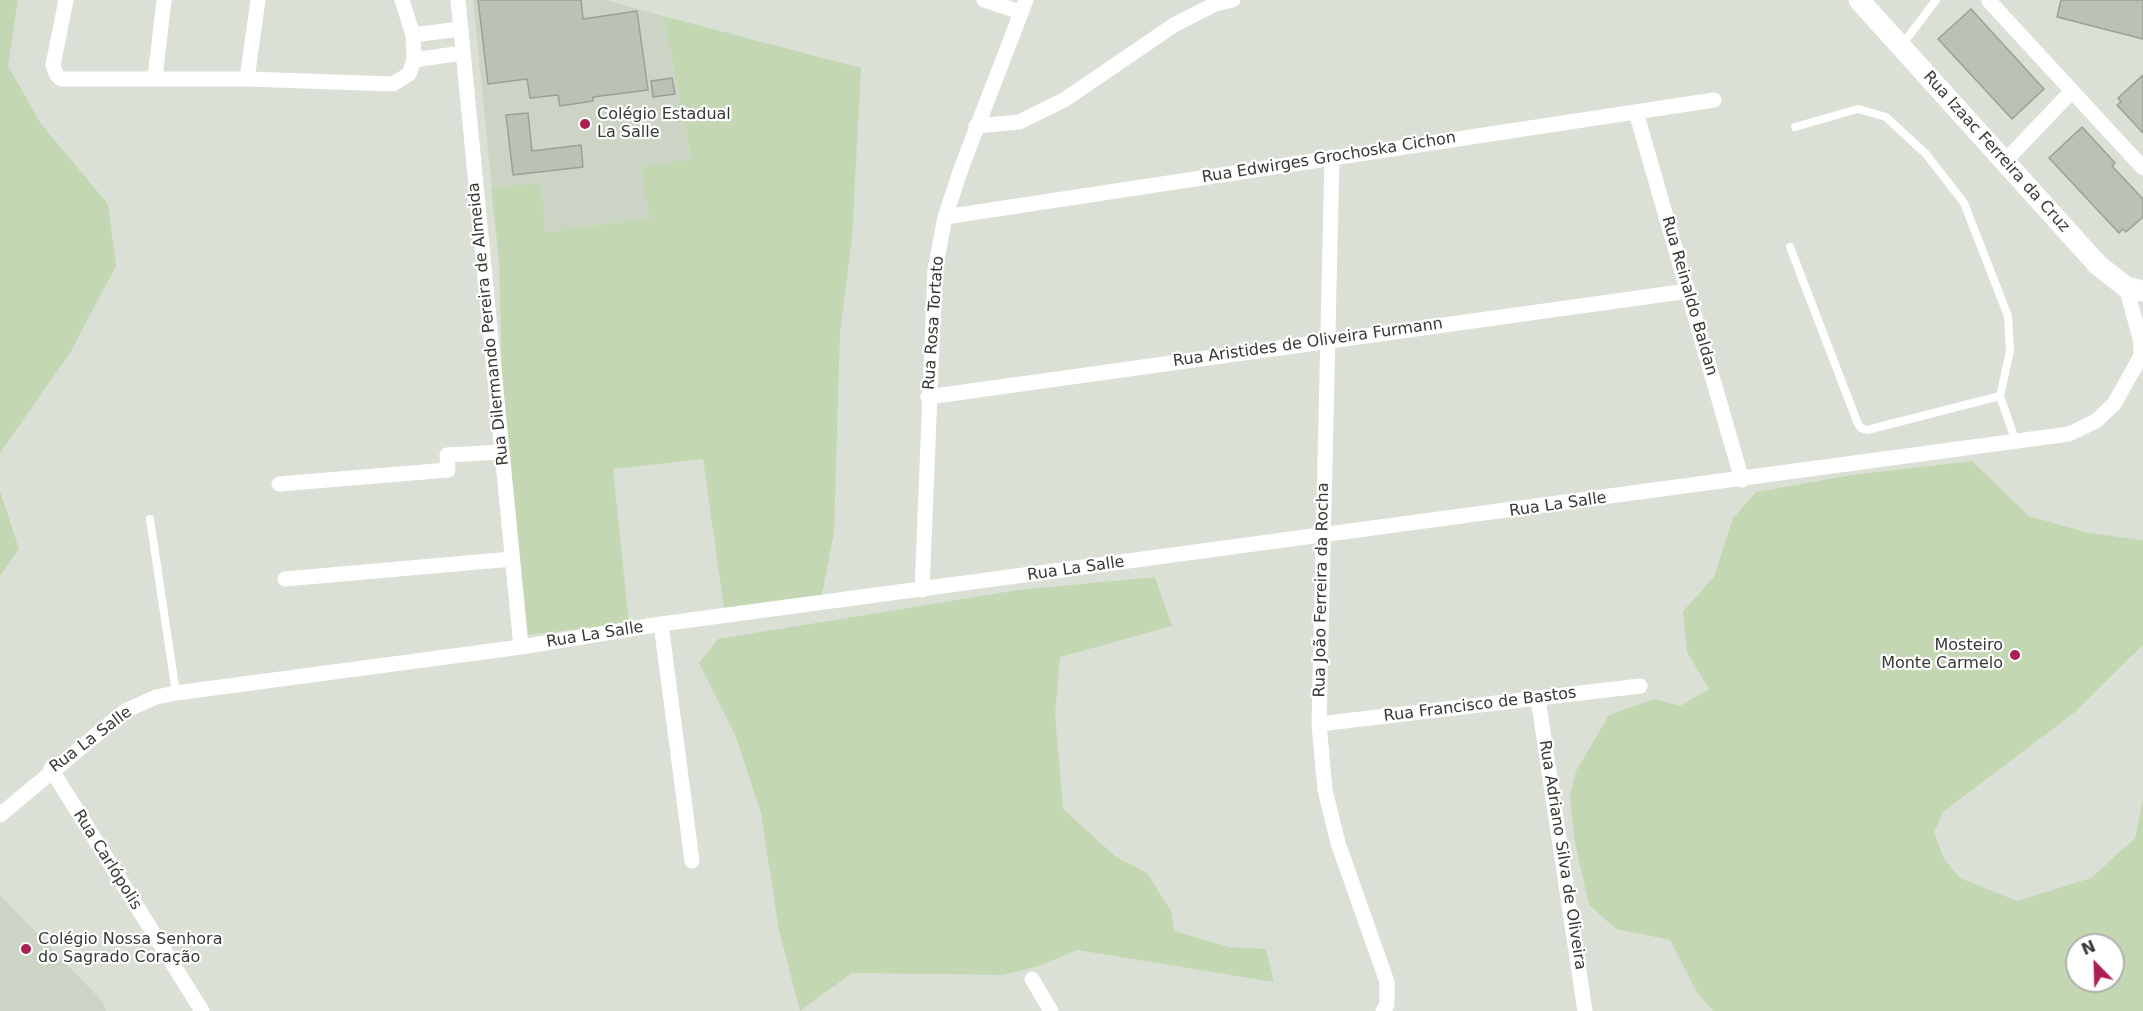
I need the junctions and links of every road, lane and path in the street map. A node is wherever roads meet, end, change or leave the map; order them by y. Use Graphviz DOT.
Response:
graph roads {
  1 [pos="66,0"];
  2 [pos="164,0"];
  3 [pos="258,0"];
  4 [pos="402,0"];
  5 [pos="458,0"];
  6 [pos="984,0"];
  7 [pos="1233,0"];
  8 [pos="1860,0"];
  9 [pos="1936,0"];
  10 [pos="1989,1"];
  11 [pos="1023,6"];
  12 [pos="460,29"];
  13 [pos="413,35"];
  14 [pos="1901,46"];
  15 [pos="462,53"];
  16 [pos="414,60"];
  17 [pos="155,78"];
  18 [pos="247,78"];
  19 [pos="2072,91"];
  20 [pos="1714,100"];
  21 [pos="1636,112"];
  22 [pos="976,126"];
  23 [pos="1795,127"];
  24 [pos="1332,157"];
  25 [pos="2004,162"];
  26 [pos="2143,168"];
  27 [pos="945,217"];
  28 [pos="1790,247"];
  29 [pos="2135,289"];
  30 [pos="1688,291"];
  31 [pos="1328,340"];
  32 [pos="2142,349"];
  33 [pos="2000,396"];
  34 [pos="928,397"];
  35 [pos="2016,442"];
  36 [pos="502,452"];
  37 [pos="1742,480"];
  38 [pos="279,484"];
  39 [pos="150,519"];
  40 [pos="1323,536"];
  41 [pos="512,559"];
  42 [pos="285,579"];
  43 [pos="922,590"];
  44 [pos="662,624"];
  45 [pos="521,647"];
  46 [pos="1640,686"];
  47 [pos="176,693"];
  48 [pos="1539,698"];
  49 [pos="1320,724"];
  50 [pos="51,769"];
  51 [pos="0,815"];
  52 [pos="692,861"];
  53 [pos="1032,980"];
  54 [pos="202,1011"];
  55 [pos="1051,1011"];
  56 [pos="1383,1011"];
  57 [pos="1585,1011"];
  1 -- 17 [label="street"];
  2 -- 17 [label="street"];
  3 -- 18 [label="street"];
  4 -- 13 [label="street"];
  5 -- 12 [label="street, Rua Dilermando Pereira de Almeida"];
  6 -- 11 [label="street"];
  7 -- 22 [label="street"];
  8 -- 14 [label="main road, Rua Izaac Ferreira da Cruz"];
  9 -- 14 [label="lane"];
  10 -- 19 [label="street"];
  11 -- 22 [label="street, Rua Rosa Tortato"];
  12 -- 13 [label="street"];
  12 -- 15 [label="street, Rua Dilermando Pereira de Almeida"];
  13 -- 16 [label="street"];
  14 -- 25 [label="main road, Rua Izaac Ferreira da Cruz"];
  15 -- 16 [label="street"];
  15 -- 36 [label="street, Rua Dilermando Pereira de Almeida"];
  16 -- 18 [label="street"];
  17 -- 18 [label="street"];
  19 -- 25 [label="street"];
  19 -- 26 [label="street"];
  20 -- 21 [label="street, Rua Edwirges Grochoska Cichon"];
  21 -- 24 [label="street, Rua Edwirges Grochoska Cichon"];
  21 -- 30 [label="street, Rua Reinaldo Baldan"];
  22 -- 27 [label="street, Rua Rosa Tortato"];
  23 -- 33 [label="lane"];
  24 -- 27 [label="street, Rua Edwirges Grochoska Cichon"];
  24 -- 31 [label="street, Rua João Ferreira da Rocha"];
  25 -- 29 [label="main road, Rua Izaac Ferreira da Cruz"];
  27 -- 34 [label="street, Rua Rosa Tortato"];
  28 -- 33 [label="lane"];
  29 -- 32 [label="street, Rua La Salle"];
  30 -- 31 [label="street, Rua Aristides de Oliveira Furmann"];
  30 -- 37 [label="street, Rua Reinaldo Baldan"];
  31 -- 34 [label="street, Rua Aristides de Oliveira Furmann"];
  31 -- 40 [label="street, Rua João Ferreira da Rocha"];
  32 -- 35 [label="street, Rua La Salle"];
  33 -- 35 [label="lane"];
  34 -- 43 [label="street, Rua Rosa Tortato"];
  35 -- 37 [label="street, Rua La Salle"];
  36 -- 38 [label="street"];
  36 -- 41 [label="street, Rua Dilermando Pereira de Almeida"];
  37 -- 40 [label="street, Rua La Salle"];
  39 -- 47 [label="lane"];
  40 -- 43 [label="street, Rua La Salle"];
  40 -- 49 [label="street, Rua João Ferreira da Rocha"];
  41 -- 42 [label="street"];
  41 -- 45 [label="street, Rua Dilermando Pereira de Almeida"];
  43 -- 44 [label="street, Rua La Salle"];
  44 -- 45 [label="street, Rua La Salle"];
  44 -- 52 [label="street"];
  45 -- 47 [label="street, Rua La Salle"];
  46 -- 48 [label="street, Rua Francisco de Bastos"];
  47 -- 50 [label="street, Rua La Salle"];
  48 -- 49 [label="street, Rua Francisco de Bastos"];
  48 -- 57 [label="street, Rua Adriano Silva de Oliveira"];
  49 -- 56 [label="street, Rua João Ferreira da Rocha"];
  50 -- 51 [label="street, Rua La Salle"];
  50 -- 54 [label="street, Rua Carlópolis"];
  53 -- 55 [label="street"];
}
